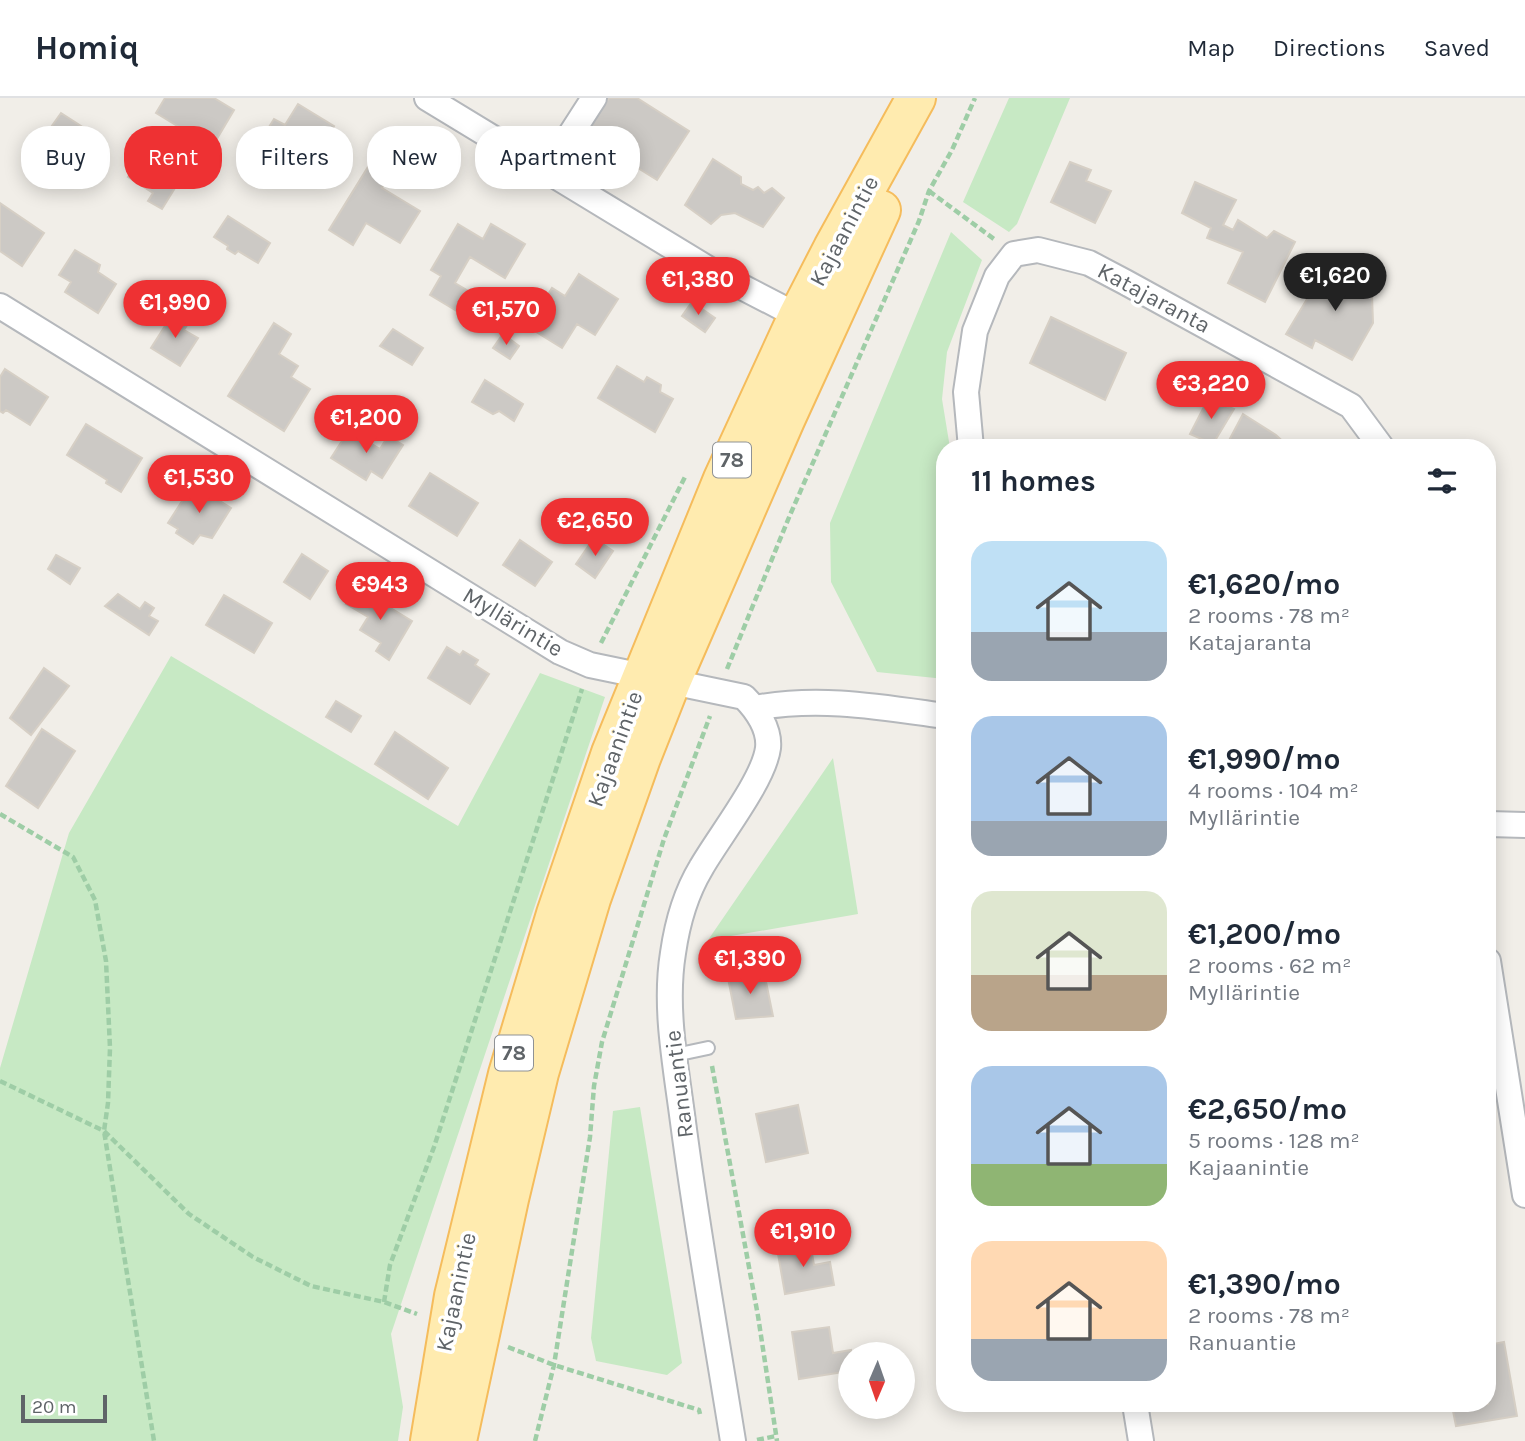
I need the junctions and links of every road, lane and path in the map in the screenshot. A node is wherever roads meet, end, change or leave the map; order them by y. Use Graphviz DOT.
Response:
graph roads {
  1 [pos="427,98"];
  2 [pos="594,98"];
  3 [pos="916,98"];
  4 [pos="936,98"];
  5 [pos="975,98"];
  6 [pos="576,126"];
  7 [pos="475,127"];
  8 [pos="577,189"];
  9 [pos="929,191"];
  10 [pos="1014,254"];
  11 [pos="0,306"];
  12 [pos="798,316"];
  13 [pos="970,439"];
  14 [pos="1375,439"];
  15 [pos="735,648"];
  16 [pos="656,680"];
  17 [pos="755,708"];
  18 [pos="936,715"];
  19 [pos="707,724"];
  20 [pos="0,814"];
  21 [pos="1496,824"];
  22 [pos="1525,825"];
  23 [pos="1496,1012"];
  24 [pos="708,1048"];
  25 [pos="674,1055"];
  26 [pos="0,1082"];
  27 [pos="104,1131"];
  28 [pos="1525,1195"];
  29 [pos="422,1316"];
  30 [pos="506,1347"];
  31 [pos="554,1365"];
  32 [pos="1136,1412"];
  33 [pos="702,1421"];
  34 [pos="777,1439"];
  35 [pos="745,1440"];
  36 [pos="154,1441"];
  37 [pos="429,1441"];
  38 [pos="457,1441"];
  39 [pos="535,1441"];
  40 [pos="1140,1441"];
  1 -- 7 [label="street"];
  2 -- 6 [label="street"];
  3 -- 12 [label="main road, Kajaanintie / 78"];
  4 -- 16 [label="main road, Kajaanintie / 78"];
  5 -- 9 [label="path"];
  8 -- 12 [label="street"];
  9 -- 10 [label="path"];
  9 -- 15 [label="path"];
  10 -- 13 [label="street"];
  10 -- 14 [label="street, Katajaranta"];
  11 -- 16 [label="street, Myllärintie"];
  12 -- 16 [label="main road, Kajaanintie / 78"];
  16 -- 17 [label="street, Myllärintie"];
  16 -- 37 [label="main road, Kajaanintie / 78"];
  16 -- 38 [label="main road, Kajaanintie / 78"];
  17 -- 18 [label="street"];
  17 -- 25 [label="street, Ranuantie"];
  19 -- 31 [label="path"];
  20 -- 27 [label="path"];
  21 -- 22 [label="street"];
  23 -- 28 [label="street"];
  24 -- 25 [label="lane"];
  24 -- 34 [label="path"];
  25 -- 35 [label="street, Ranuantie"];
  26 -- 27 [label="path"];
  27 -- 29 [label="path"];
  27 -- 36 [label="path"];
  30 -- 31 [label="path"];
  31 -- 33 [label="path"];
  31 -- 39 [label="path"];
  32 -- 40 [label="street"];
  34 -- 35 [label="path"];
}
